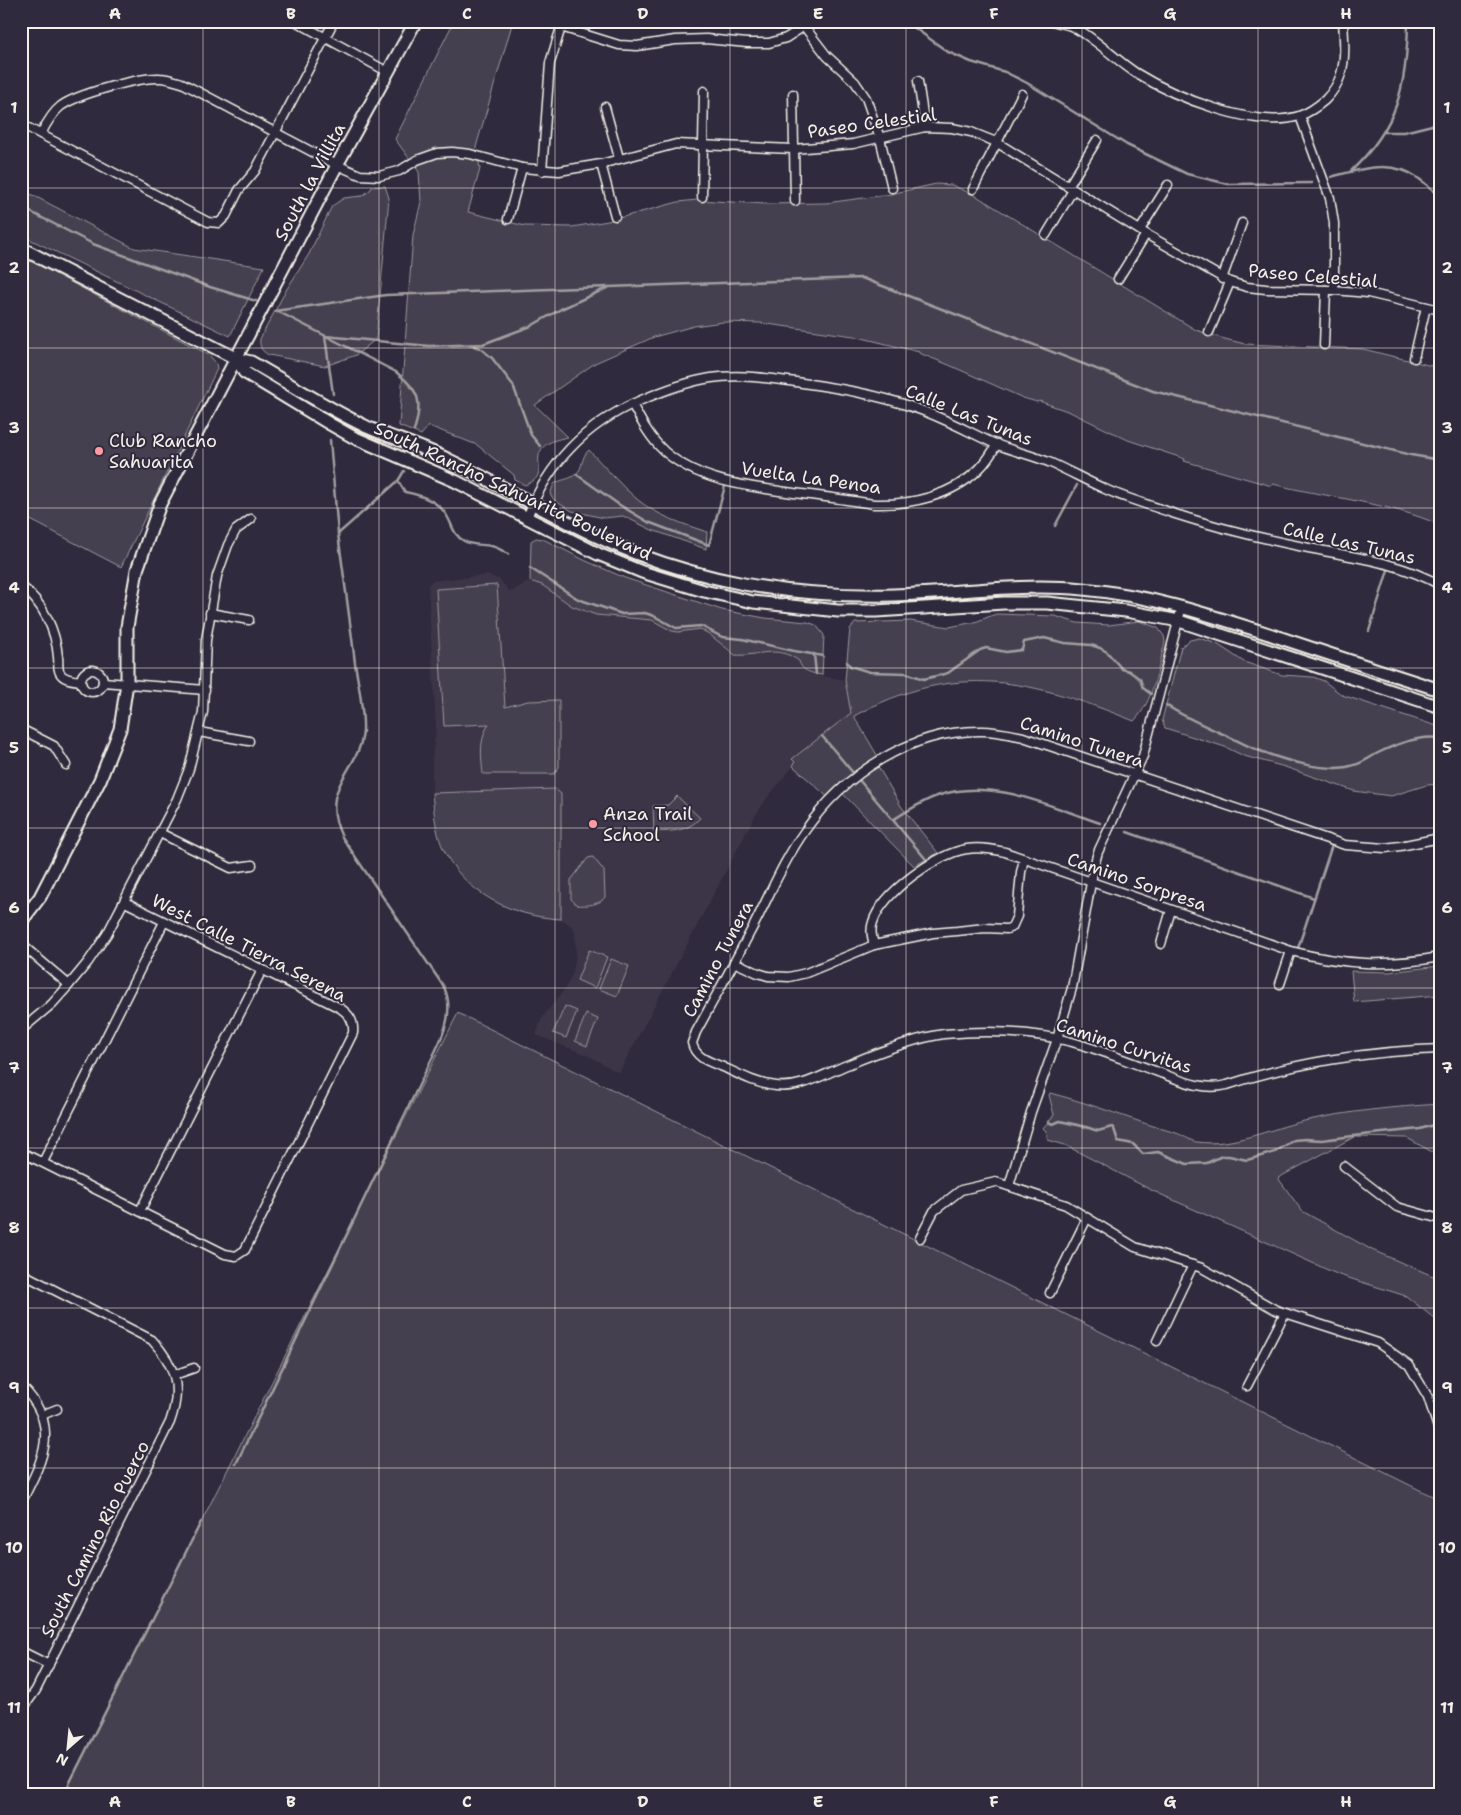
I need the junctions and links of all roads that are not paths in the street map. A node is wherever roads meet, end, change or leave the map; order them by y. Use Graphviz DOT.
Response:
graph roads {
  1 [pos="295,21"];
  2 [pos="334,21"];
  3 [pos="416,21"];
  4 [pos="1053,21"];
  5 [pos="1342,21"];
  6 [pos="562,24"];
  7 [pos="802,24"];
  8 [pos="326,38"];
  9 [pos="388,72"];
  10 [pos="918,81"];
  11 [pos="704,91"];
  12 [pos="793,94"];
  13 [pos="1022,94"];
  14 [pos="605,106"];
  15 [pos="1300,116"];
  16 [pos="21,124"];
  17 [pos="925,128"];
  18 [pos="275,132"];
  19 [pos="41,134"];
  20 [pos="880,138"];
  21 [pos="1097,140"];
  22 [pos="996,142"];
  23 [pos="704,144"];
  24 [pos="794,149"];
  25 [pos="619,158"];
  26 [pos="601,164"];
  27 [pos="337,166"];
  28 [pos="522,168"];
  29 [pos="542,171"];
  30 [pos="1168,185"];
  31 [pos="892,188"];
  32 [pos="1071,188"];
  33 [pos="972,189"];
  34 [pos="702,197"];
  35 [pos="795,201"];
  36 [pos="615,216"];
  37 [pos="508,219"];
  38 [pos="1242,223"];
  39 [pos="1143,232"];
  40 [pos="1046,235"];
  41 [pos="21,248"];
  42 [pos="1118,279"];
  43 [pos="1226,280"];
  44 [pos="1326,290"];
  45 [pos="1334,290"];
  46 [pos="1426,307"];
  47 [pos="1440,310"];
  48 [pos="1209,332"];
  49 [pos="1324,345"];
  50 [pos="1414,358"];
  51 [pos="237,359"];
  52 [pos="632,404"];
  53 [pos="997,444"];
  54 [pos="533,504"];
  55 [pos="527,518"];
  56 [pos="251,519"];
  57 [pos="21,586"];
  58 [pos="1440,586"];
  59 [pos="1182,606"];
  60 [pos="210,613"];
  61 [pos="249,620"];
  62 [pos="1178,621"];
  63 [pos="81,681"];
  64 [pos="103,682"];
  65 [pos="127,683"];
  66 [pos="205,690"];
  67 [pos="1440,690"];
  68 [pos="1440,707"];
  69 [pos="21,729"];
  70 [pos="199,732"];
  71 [pos="249,741"];
  72 [pos="66,765"];
  73 [pos="1134,774"];
  74 [pos="160,833"];
  75 [pos="1440,838"];
  76 [pos="1024,859"];
  77 [pos="252,865"];
  78 [pos="1090,882"];
  79 [pos="125,902"];
  80 [pos="1171,910"];
  81 [pos="21,922"];
  82 [pos="164,922"];
  83 [pos="21,944"];
  84 [pos="1161,944"];
  85 [pos="874,945"];
  86 [pos="1291,951"];
  87 [pos="1440,957"];
  88 [pos="734,962"];
  89 [pos="262,970"];
  90 [pos="1280,984"];
  91 [pos="69,985"];
  92 [pos="21,1030"];
  93 [pos="1057,1039"];
  94 [pos="693,1049"];
  95 [pos="1440,1049"];
  96 [pos="21,1152"];
  97 [pos="43,1162"];
  98 [pos="1344,1166"];
  99 [pos="1009,1186"];
  100 [pos="140,1212"];
  101 [pos="1087,1218"];
  102 [pos="1440,1219"];
  103 [pos="920,1238"];
  104 [pos="1193,1265"];
  105 [pos="21,1273"];
  106 [pos="1050,1293"];
  107 [pos="1285,1313"];
  108 [pos="1156,1341"];
  109 [pos="194,1368"];
  110 [pos="174,1374"];
  111 [pos="21,1386"];
  112 [pos="1247,1386"];
  113 [pos="56,1409"];
  114 [pos="42,1415"];
  115 [pos="1440,1434"];
  116 [pos="21,1503"];
  117 [pos="21,1651"];
  118 [pos="49,1665"];
  119 [pos="21,1711"];
  1 -- 8 [label="street"];
  2 -- 8 [label="street"];
  3 -- 9 [label="street, South la Villita"];
  4 -- 15 [label="street"];
  5 -- 15 [label="street"];
  6 -- 7 [label="street"];
  6 -- 29 [label="street"];
  7 -- 20 [label="street"];
  8 -- 9 [label="street"];
  8 -- 18 [label="street"];
  9 -- 27 [label="street, South la Villita"];
  10 -- 17 [label="street"];
  11 -- 23 [label="street"];
  12 -- 24 [label="street"];
  13 -- 22 [label="street"];
  14 -- 25 [label="street"];
  15 -- 45 [label="street"];
  16 -- 19 [label="street"];
  17 -- 20 [label="street, Paseo Celestial"];
  17 -- 22 [label="street, Paseo Celestial"];
  18 -- 19 [label="street, Paseo Celestial"];
  18 -- 19 [label="street"];
  18 -- 27 [label="street, Paseo Celestial"];
  20 -- 24 [label="street, Paseo Celestial"];
  20 -- 31 [label="street"];
  21 -- 32 [label="street"];
  22 -- 32 [label="street, Paseo Celestial"];
  22 -- 33 [label="street"];
  23 -- 24 [label="street, Paseo Celestial"];
  23 -- 25 [label="street, Paseo Celestial"];
  23 -- 34 [label="street"];
  24 -- 35 [label="street"];
  25 -- 26 [label="street, Paseo Celestial"];
  26 -- 29 [label="street, Paseo Celestial"];
  26 -- 36 [label="street"];
  27 -- 28 [label="street, Paseo Celestial"];
  27 -- 51 [label="street, South la Villita"];
  28 -- 29 [label="street, Paseo Celestial"];
  28 -- 37 [label="street"];
  30 -- 39 [label="street"];
  32 -- 39 [label="street, Paseo Celestial"];
  32 -- 40 [label="street"];
  38 -- 43 [label="street"];
  39 -- 42 [label="street"];
  39 -- 43 [label="street, Paseo Celestial"];
  41 -- 51 [label="street, South Rancho Sahuarita Boulevard"];
  43 -- 44 [label="street, Paseo Celestial"];
  43 -- 48 [label="street"];
  44 -- 45 [label="street, Paseo Celestial"];
  44 -- 49 [label="street"];
  45 -- 46 [label="street, Paseo Celestial"];
  46 -- 47 [label="street, Paseo Celestial"];
  46 -- 50 [label="street"];
  51 -- 54 [label="street, South Rancho Sahuarita Boulevard"];
  51 -- 55 [label="street, South Rancho Sahuarita Boulevard"];
  51 -- 65 [label="street, South la Villita"];
  52 -- 53 [label="street, Calle Las Tunas"];
  52 -- 53 [label="street, Vuelta La Penoa"];
  52 -- 54 [label="street, Calle Las Tunas"];
  53 -- 58 [label="street, Calle Las Tunas"];
  54 -- 55 [label="street, Calle Las Tunas"];
  54 -- 59 [label="street, South Rancho Sahuarita Boulevard"];
  55 -- 62 [label="street, South Rancho Sahuarita Boulevard"];
  56 -- 60 [label="street"];
  57 -- 63 [label="street"];
  59 -- 62 [label="street"];
  59 -- 67 [label="street, South Rancho Sahuarita Boulevard"];
  60 -- 61 [label="street"];
  60 -- 66 [label="street"];
  62 -- 68 [label="street, South Rancho Sahuarita Boulevard"];
  62 -- 73 [label="street"];
  63 -- 64 [label="street"];
  63 -- 64 [label="street"];
  64 -- 65 [label="street"];
  65 -- 66 [label="street"];
  65 -- 81 [label="street, South la Villita"];
  66 -- 70 [label="street"];
  69 -- 72 [label="street"];
  70 -- 71 [label="street"];
  70 -- 74 [label="street"];
  73 -- 75 [label="street, Camino Tunera"];
  73 -- 78 [label="street"];
  73 -- 88 [label="street, Camino Tunera"];
  74 -- 77 [label="street"];
  74 -- 79 [label="street"];
  76 -- 78 [label="street, Camino Sorpresa"];
  76 -- 85 [label="street, Camino Sorpresa"];
  76 -- 85 [label="street"];
  78 -- 80 [label="street, Camino Sorpresa"];
  78 -- 93 [label="street"];
  79 -- 82 [label="street, West Calle Tierra Serena"];
  79 -- 91 [label="street"];
  80 -- 84 [label="street"];
  80 -- 86 [label="street, Camino Sorpresa"];
  82 -- 89 [label="street, West Calle Tierra Serena"];
  82 -- 97 [label="street"];
  83 -- 91 [label="street"];
  85 -- 88 [label="street"];
  86 -- 87 [label="street, Camino Sorpresa"];
  86 -- 90 [label="street"];
  88 -- 94 [label="street, Camino Tunera"];
  89 -- 100 [label="street"];
  89 -- 100 [label="street, West Calle Tierra Serena"];
  91 -- 92 [label="street"];
  93 -- 94 [label="street, Camino Curvitas"];
  93 -- 95 [label="street, Camino Curvitas"];
  93 -- 99 [label="street"];
  96 -- 97 [label="street"];
  97 -- 100 [label="street"];
  98 -- 102 [label="street"];
  99 -- 101 [label="street"];
  99 -- 103 [label="street"];
  101 -- 104 [label="street"];
  101 -- 106 [label="street"];
  104 -- 107 [label="street"];
  104 -- 108 [label="street"];
  105 -- 110 [label="street"];
  107 -- 112 [label="street"];
  107 -- 115 [label="street"];
  109 -- 110 [label="street"];
  110 -- 118 [label="street, South Camino Rio Puerco"];
  111 -- 114 [label="street"];
  113 -- 114 [label="street"];
  114 -- 116 [label="street"];
  117 -- 118 [label="street"];
  118 -- 119 [label="street, South Camino Rio Puerco"];
}
